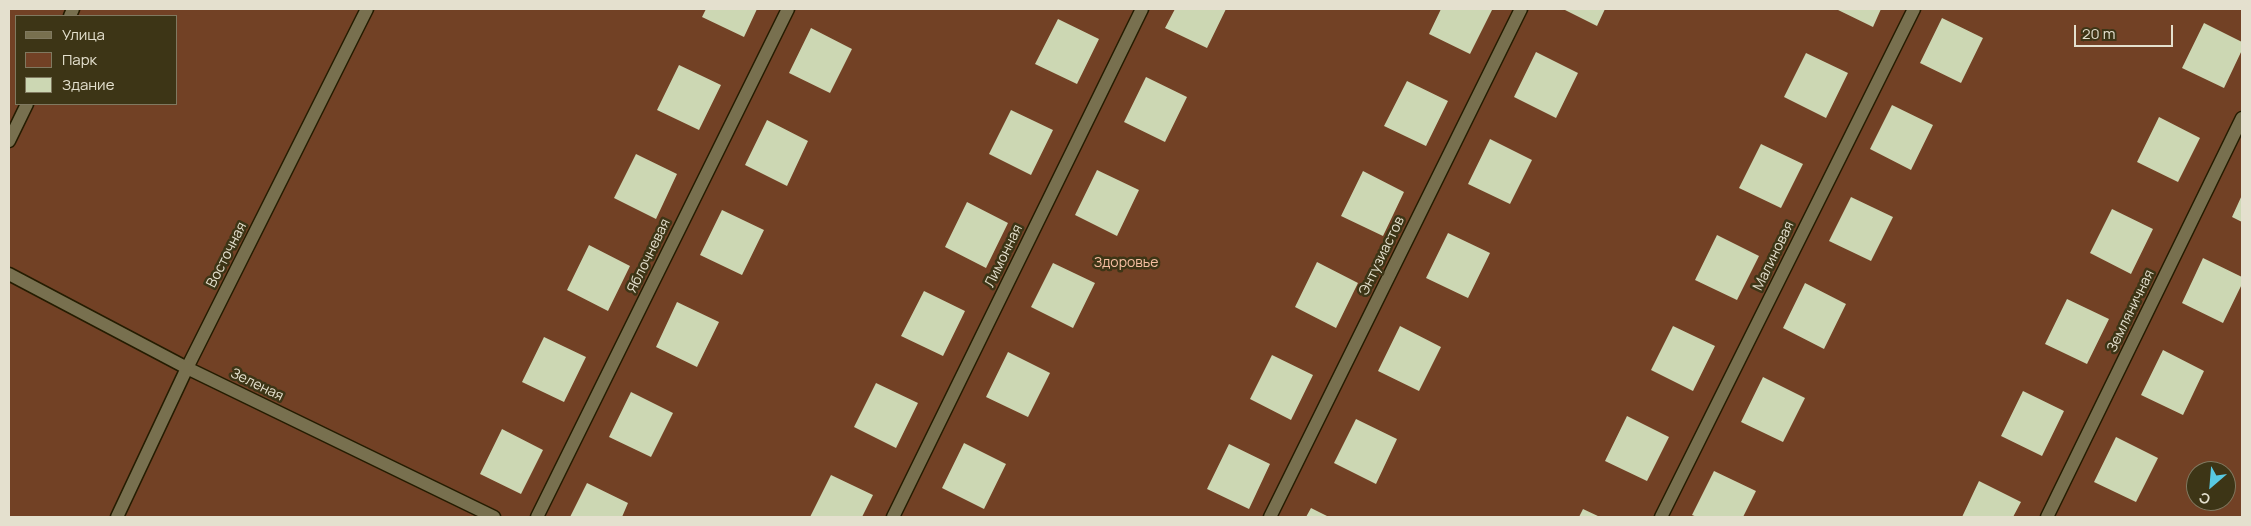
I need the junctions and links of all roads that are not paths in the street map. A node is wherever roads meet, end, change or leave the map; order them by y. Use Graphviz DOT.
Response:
graph roads {
  1 [pos="367,9"];
  2 [pos="788,9"];
  3 [pos="1142,9"];
  4 [pos="1521,9"];
  5 [pos="1914,9"];
  6 [pos="27,105"];
  7 [pos="2242,118"];
  8 [pos="9,141"];
  9 [pos="9,274"];
  10 [pos="187,368"];
  11 [pos="117,517"];
  12 [pos="494,517"];
  13 [pos="537,517"];
  14 [pos="893,517"];
  15 [pos="1270,517"];
  16 [pos="1661,517"];
  17 [pos="2047,517"];
  1 -- 10 [label="street, Восточная"];
  2 -- 13 [label="street, Яблочневая"];
  3 -- 14 [label="street, Лимонная"];
  4 -- 15 [label="street, Энтузиастов"];
  5 -- 16 [label="street, Малиновая"];
  6 -- 8 [label="street"];
  7 -- 17 [label="street, Земляничная"];
  9 -- 10 [label="street, Зеленая"];
  10 -- 11 [label="street, Восточная"];
  10 -- 12 [label="street, Зеленая"];
}
